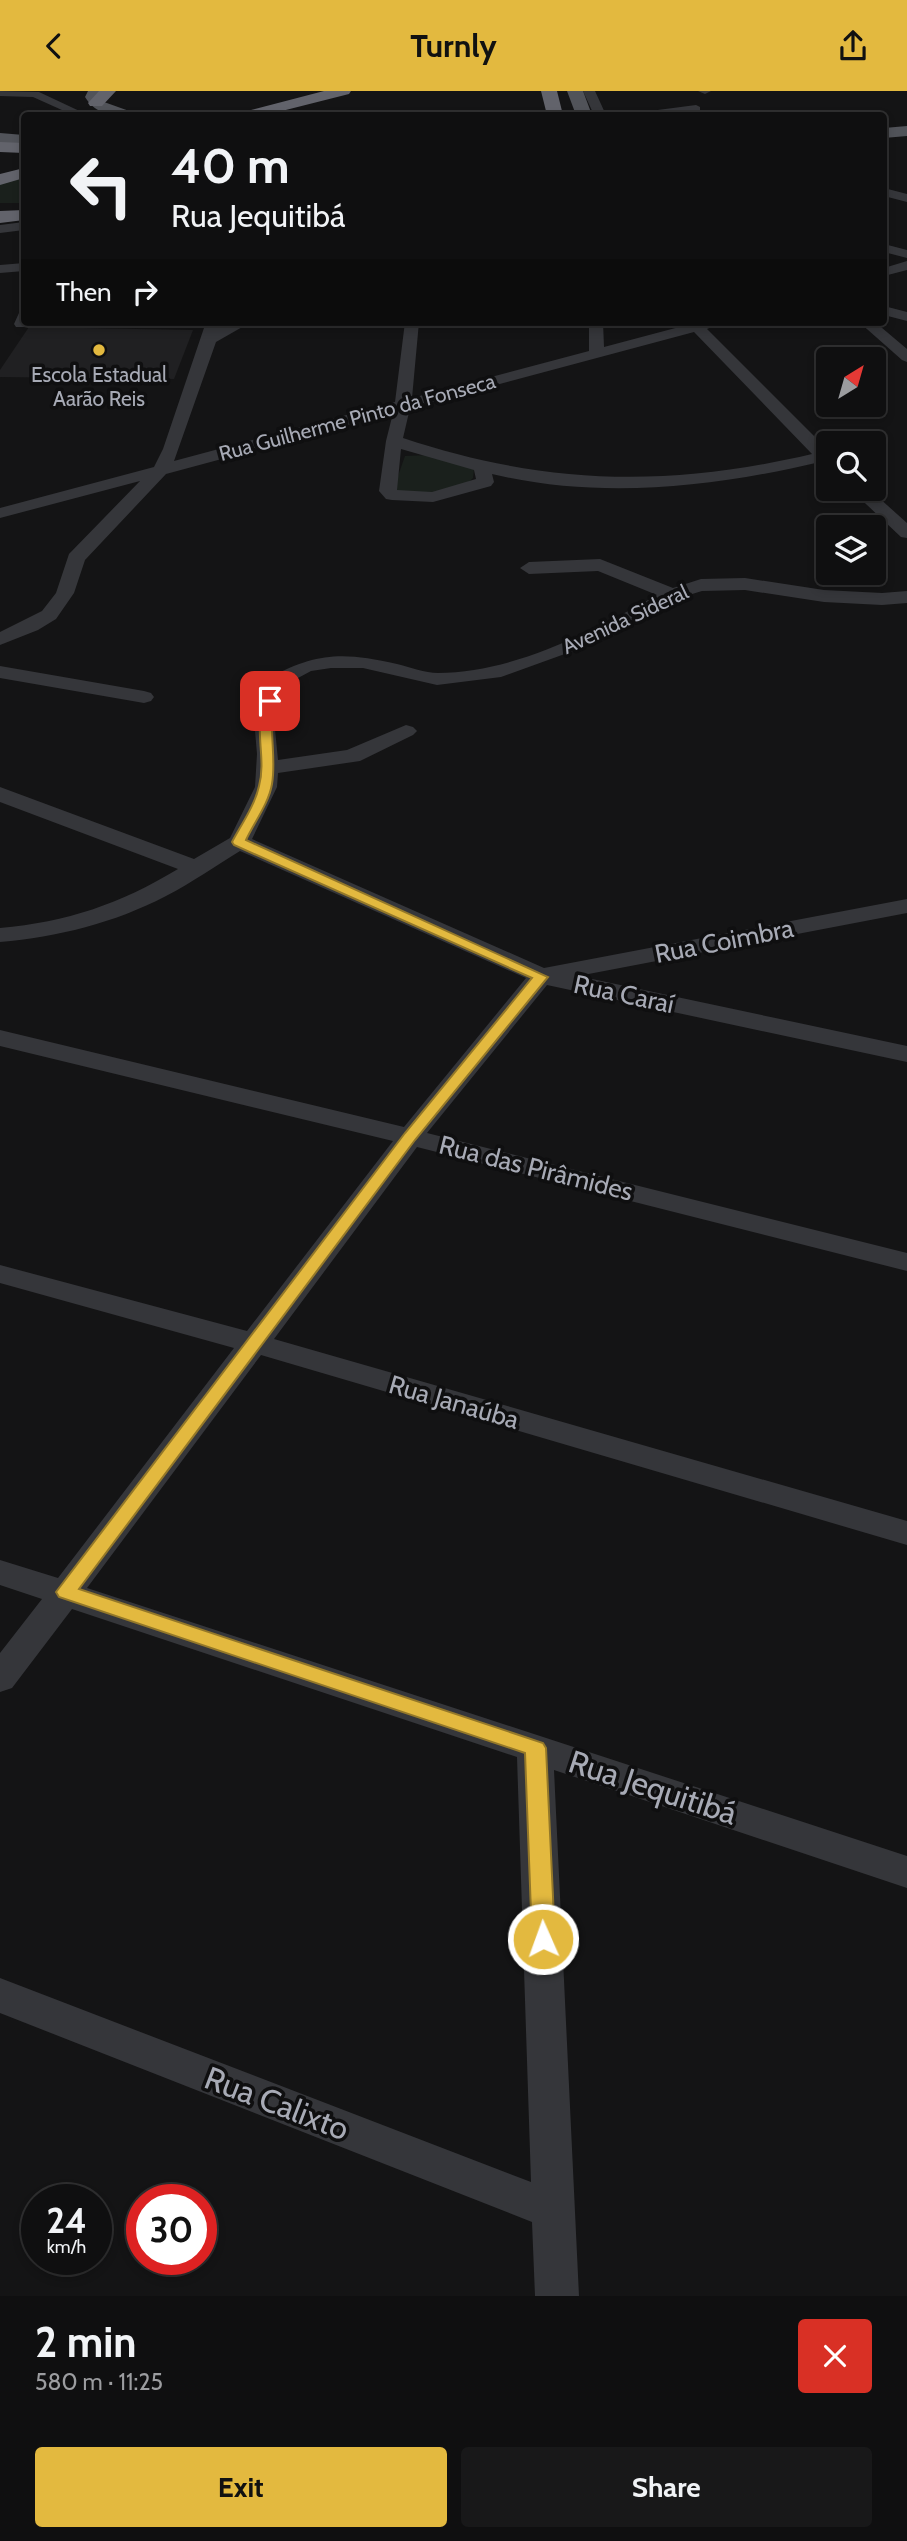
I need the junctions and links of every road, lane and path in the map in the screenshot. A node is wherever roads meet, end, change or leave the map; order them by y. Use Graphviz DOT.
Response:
graph roads {
  1 [pos="69,91"];
  2 [pos="108,91"];
  3 [pos="307,91"];
  4 [pos="343,91"];
  5 [pos="549,91"];
  6 [pos="575,91"];
  7 [pos="589,91"];
  8 [pos="0,93"];
  9 [pos="96,97"];
  10 [pos="69,109"];
  11 [pos="696,109"];
  12 [pos="76,112"];
  13 [pos="121,112"];
  14 [pos="247,112"];
  15 [pos="554,112"];
  16 [pos="582,112"];
  17 [pos="599,112"];
  18 [pos="673,112"];
  19 [pos="907,124"];
  20 [pos="887,126"];
  21 [pos="907,131"];
  22 [pos="887,133"];
  23 [pos="21,134"];
  24 [pos="21,140"];
  25 [pos="0,142"];
  26 [pos="21,147"];
  27 [pos="21,164"];
  28 [pos="0,169"];
  29 [pos="21,173"];
  30 [pos="0,179"];
  31 [pos="887,193"];
  32 [pos="907,198"];
  33 [pos="0,207"];
  34 [pos="21,207"];
  35 [pos="21,215"];
  36 [pos="0,216"];
  37 [pos="21,226"];
  38 [pos="0,229"];
  39 [pos="887,249"];
  40 [pos="907,254"];
  41 [pos="907,265"];
  42 [pos="21,267"];
  43 [pos="0,269"];
  44 [pos="887,271"];
  45 [pos="887,311"];
  46 [pos="907,317"];
  47 [pos="211,326"];
  48 [pos="236,326"];
  49 [pos="412,326"];
  50 [pos="596,326"];
  51 [pos="701,326"];
  52 [pos="871,326"];
  53 [pos="697,327"];
  54 [pos="209,339"];
  55 [pos="597,355"];
  56 [pos="907,356"];
  57 [pos="402,405"];
  58 [pos="394,441"];
  59 [pos="816,448"];
  60 [pos="816,460"];
  61 [pos="162,468"];
  62 [pos="484,475"];
  63 [pos="872,501"];
  64 [pos="0,513"];
  65 [pos="907,533"];
  66 [pos="529,568"];
  67 [pos="672,594"];
  68 [pos="907,597"];
  69 [pos="1,638"];
  70 [pos="0,672"];
  71 [pos="144,697"];
  72 [pos="406,731"];
  73 [pos="266,768"];
  74 [pos="0,794"];
  75 [pos="239,842"];
  76 [pos="198,869"];
  77 [pos="907,906"];
  78 [pos="0,935"];
  79 [pos="541,977"];
  80 [pos="0,1038"];
  81 [pos="907,1054"];
  82 [pos="410,1137"];
  83 [pos="907,1262"];
  84 [pos="0,1275"];
  85 [pos="254,1343"];
  86 [pos="906,1539"];
  87 [pos="0,1572"];
  88 [pos="66,1592"];
  89 [pos="0,1679"];
  90 [pos="535,1748"];
  91 [pos="907,1872"];
  92 [pos="0,1995"];
  93 [pos="555,2211"];
  94 [pos="557,2296"];
  1 -- 10 [label="street"];
  2 -- 9 [label="highway"];
  3 -- 14 [label="highway"];
  4 -- 14 [label="highway"];
  5 -- 15 [label="highway"];
  6 -- 16 [label="main road"];
  7 -- 17 [label="street"];
  8 -- 10 [label="street"];
  9 -- 13 [label="main road"];
  10 -- 12 [label="street"];
  11 -- 18 [label="street"];
  19 -- 20 [label="main road"];
  21 -- 22 [label="main road"];
  23 -- 25 [label="highway"];
  24 -- 25 [label="main road"];
  25 -- 26 [label="highway"];
  27 -- 28 [label="highway"];
  29 -- 30 [label="highway"];
  31 -- 32 [label="street"];
  33 -- 34 [label="highway"];
  35 -- 36 [label="highway"];
  37 -- 38 [label="street"];
  39 -- 40 [label="street"];
  41 -- 44 [label="street"];
  42 -- 43 [label="street"];
  45 -- 46 [label="street"];
  47 -- 54 [label="street"];
  48 -- 54 [label="street"];
  49 -- 57 [label="street"];
  50 -- 55 [label="street"];
  51 -- 53 [label="street, Rua Guilherme Pinto da Fonseca"];
  52 -- 56 [label="street"];
  53 -- 55 [label="street, Rua Guilherme Pinto da Fonseca"];
  53 -- 59 [label="street"];
  54 -- 61 [label="street"];
  55 -- 57 [label="street, Rua Guilherme Pinto da Fonseca"];
  57 -- 58 [label="street"];
  57 -- 61 [label="street, Rua Guilherme Pinto da Fonseca"];
  58 -- 62 [label="street"];
  58 -- 62 [label="street"];
  60 -- 62 [label="street"];
  61 -- 64 [label="street, Rua Guilherme Pinto da Fonseca"];
  61 -- 69 [label="street"];
  63 -- 65 [label="street"];
  66 -- 67 [label="street"];
  67 -- 68 [label="street, Avenida Sideral"];
  67 -- 73 [label="street, Avenida Sideral"];
  70 -- 71 [label="street"];
  72 -- 73 [label="street"];
  73 -- 75 [label="street, Avenida Sideral"];
  74 -- 76 [label="street"];
  75 -- 76 [label="street"];
  75 -- 79 [label="street, Rua Caraí"];
  76 -- 78 [label="street"];
  77 -- 79 [label="street, Rua Coimbra"];
  79 -- 81 [label="street, Rua Caraí"];
  79 -- 82 [label="street"];
  80 -- 82 [label="street, Rua das Pirâmides"];
  82 -- 83 [label="street, Rua das Pirâmides"];
  82 -- 85 [label="street"];
  84 -- 85 [label="street, Rua Janaúba"];
  85 -- 86 [label="street, Rua Janaúba"];
  85 -- 88 [label="street"];
  87 -- 88 [label="street, Rua Jequitibá"];
  88 -- 89 [label="street"];
  88 -- 90 [label="street, Rua Jequitibá"];
  90 -- 91 [label="street, Rua Jequitibá"];
  90 -- 93 [label="street"];
  92 -- 93 [label="street, Rua Calixto"];
  93 -- 94 [label="street"];
}
